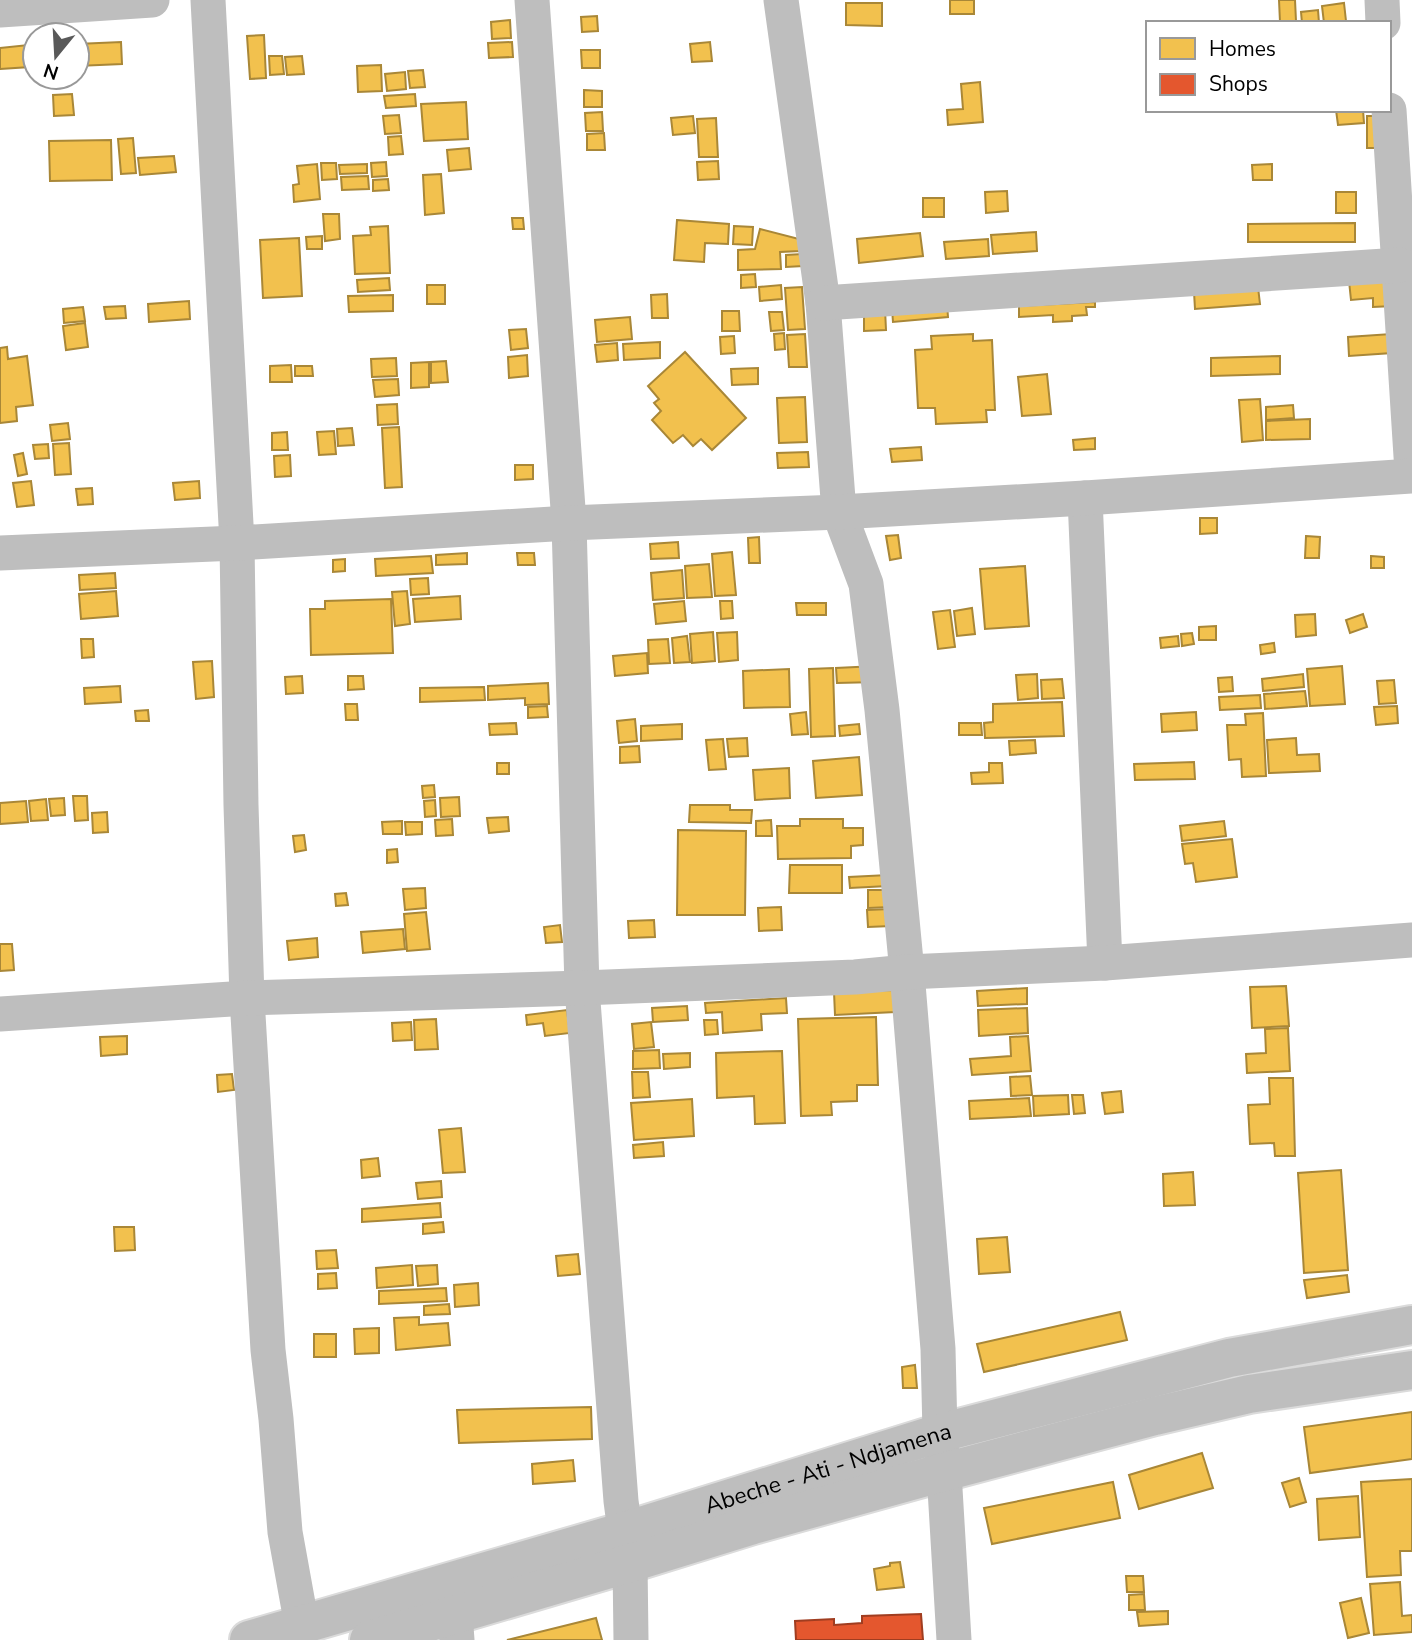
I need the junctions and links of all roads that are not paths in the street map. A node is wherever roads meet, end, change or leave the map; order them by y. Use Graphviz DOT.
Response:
graph roads {
  1 [pos="152,0"];
  2 [pos="208,0"];
  3 [pos="532,0"];
  4 [pos="781,0"];
  5 [pos="1382,0"];
  6 [pos="0,10"];
  7 [pos="1383,21"];
  8 [pos="1389,112"];
  9 [pos="1400,265"];
  10 [pos="823,303"];
  11 [pos="1412,474"];
  12 [pos="1085,498"];
  13 [pos="839,512"];
  14 [pos="569,523"];
  15 [pos="237,543"];
  16 [pos="0,553"];
  17 [pos="1412,940"];
  18 [pos="1105,963"];
  19 [pos="907,972"];
  20 [pos="582,989"];
  21 [pos="247,998"];
  22 [pos="0,1014"];
  23 [pos="1412,1325"];
  24 [pos="1412,1370"];
  25 [pos="940,1433"];
  26 [pos="944,1472"];
  27 [pos="628,1547"];
  28 [pos="302,1626"];
  29 [pos="456,1627"];
  30 [pos="249,1640"];
  31 [pos="369,1640"];
  32 [pos="631,1640"];
  33 [pos="954,1640"];
  1 -- 6 [label="street"];
  2 -- 15 [label="street"];
  3 -- 14 [label="street"];
  4 -- 10 [label="street"];
  5 -- 7 [label="street"];
  8 -- 9 [label="street"];
  9 -- 10 [label="street"];
  9 -- 11 [label="street"];
  10 -- 13 [label="street"];
  11 -- 12 [label="street"];
  12 -- 13 [label="street"];
  12 -- 18 [label="street"];
  13 -- 14 [label="street"];
  13 -- 19 [label="street"];
  14 -- 15 [label="street"];
  14 -- 20 [label="street"];
  15 -- 16 [label="street"];
  15 -- 21 [label="street"];
  17 -- 18 [label="street"];
  18 -- 19 [label="street"];
  19 -- 20 [label="street"];
  19 -- 25 [label="street"];
  20 -- 21 [label="street"];
  20 -- 27 [label="street"];
  21 -- 22 [label="street"];
  21 -- 28 [label="street"];
  23 -- 25 [label="highway, Abeche - Ati - Ndjamena"];
  24 -- 26 [label="highway, Abeche - Ati - Ndjamena"];
  25 -- 26 [label="street"];
  25 -- 27 [label="highway, Abeche - Ati - Ndjamena"];
  26 -- 27 [label="highway, Abeche - Ati - Ndjamena"];
  26 -- 33 [label="street"];
  27 -- 28 [label="highway, Abeche - Ati - Ndjamena"];
  27 -- 29 [label="highway, Abeche - Ati - Ndjamena"];
  27 -- 32 [label="street"];
  28 -- 30 [label="highway, Abeche - Ati - Ndjamena"];
  29 -- 31 [label="highway, Abeche - Ati - Ndjamena"];
}
